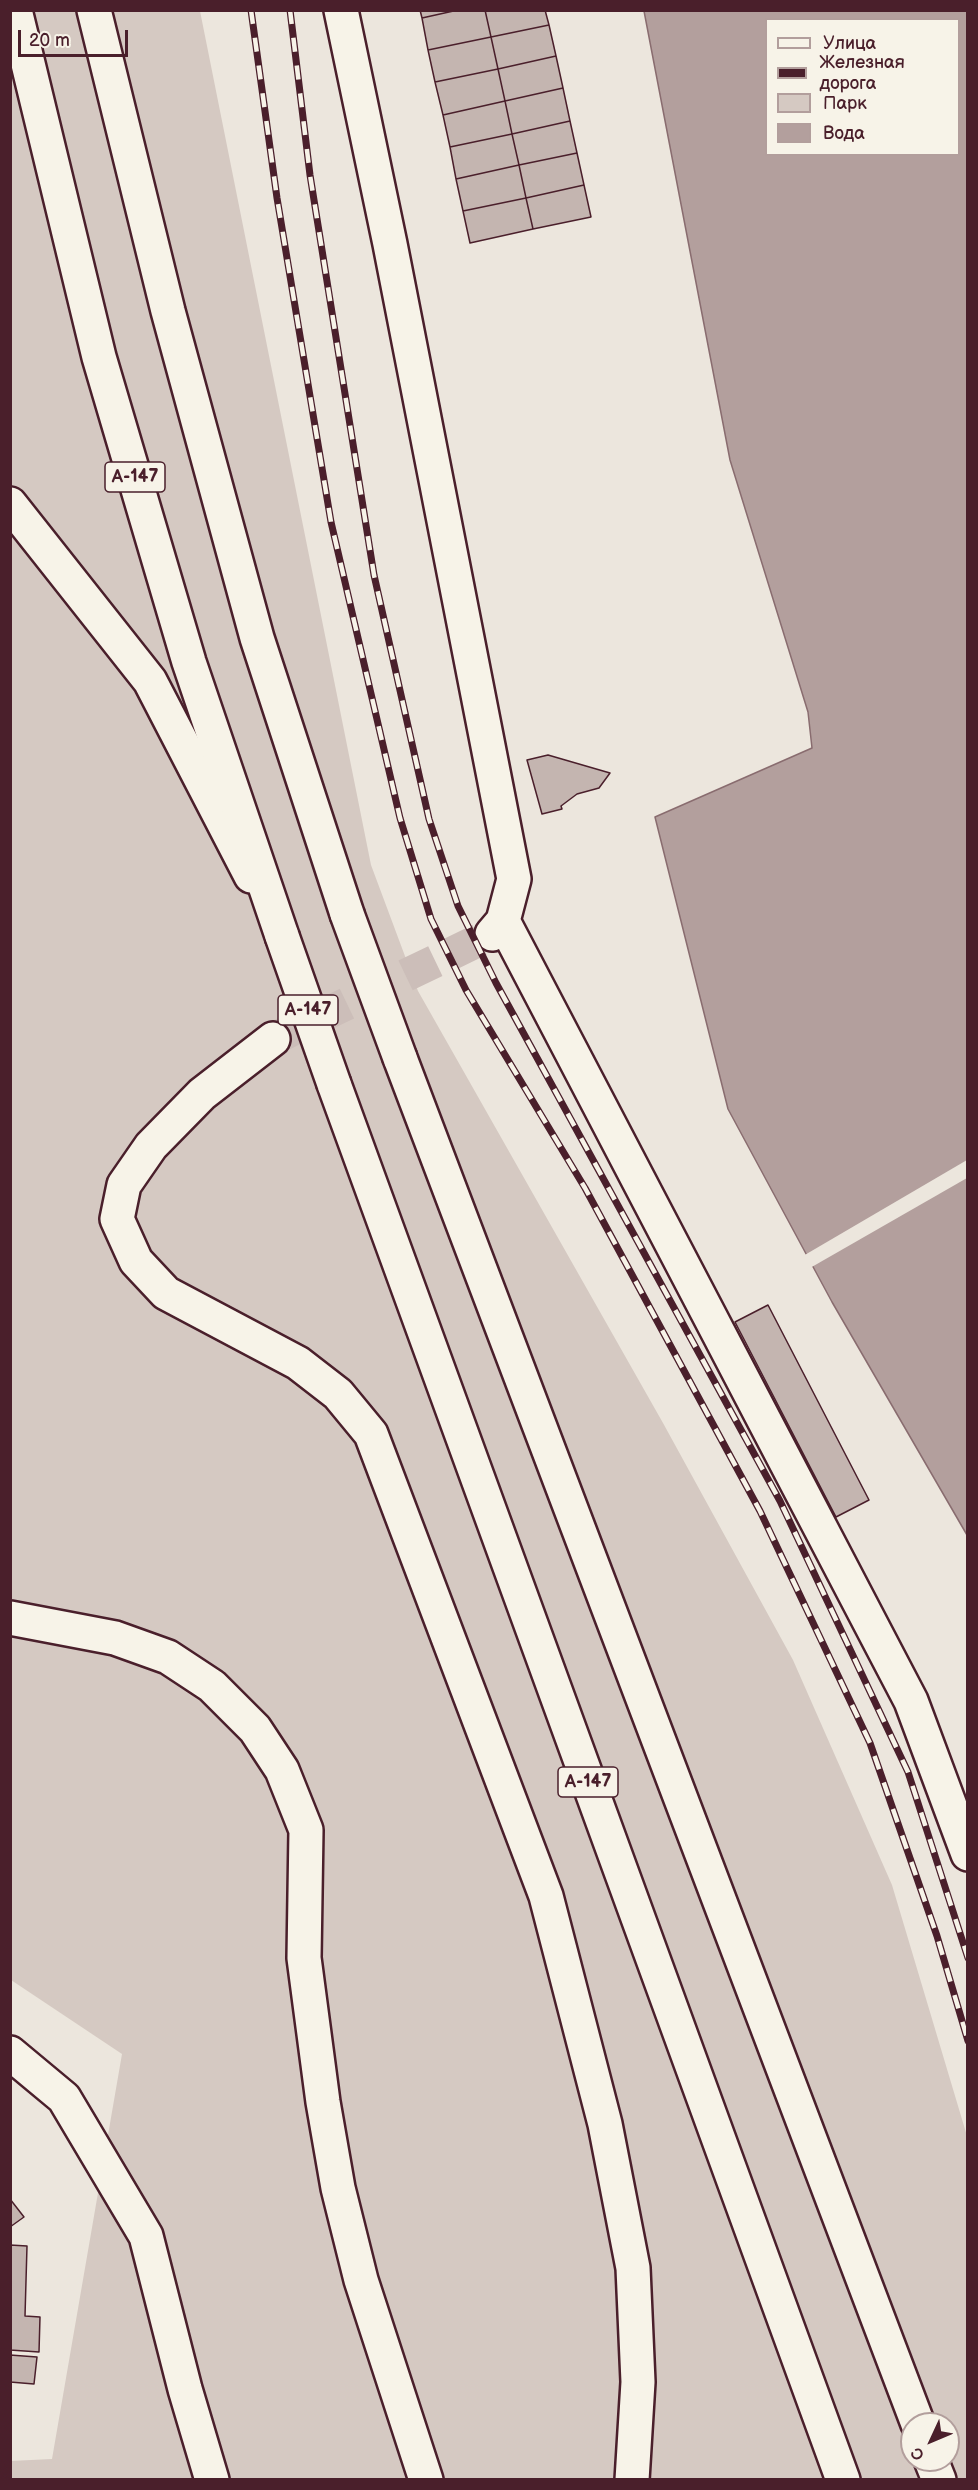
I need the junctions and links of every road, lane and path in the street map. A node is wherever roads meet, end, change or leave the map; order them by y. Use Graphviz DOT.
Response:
graph roads {
  1 [pos="15,10"];
  2 [pos="94,10"];
  3 [pos="341,10"];
  4 [pos="10,504"];
  5 [pos="282,936"];
  6 [pos="273,1039"];
  7 [pos="10,1618"];
  8 [pos="968,1854"];
  9 [pos="10,2053"];
  10 [pos="913,2412"];
  11 [pos="212,2480"];
  12 [pos="426,2480"];
  13 [pos="632,2480"];
  14 [pos="843,2480"];
  1 -- 5 [label="main road, А-147"];
  2 -- 10 [label="main road, bridge"];
  3 -- 8 [label="main road"];
  4 -- 5 [label="main road"];
  5 -- 14 [label="main road, А-147, bridge"];
  6 -- 13 [label="main road"];
  7 -- 12 [label="main road"];
  9 -- 11 [label="main road"];
}
